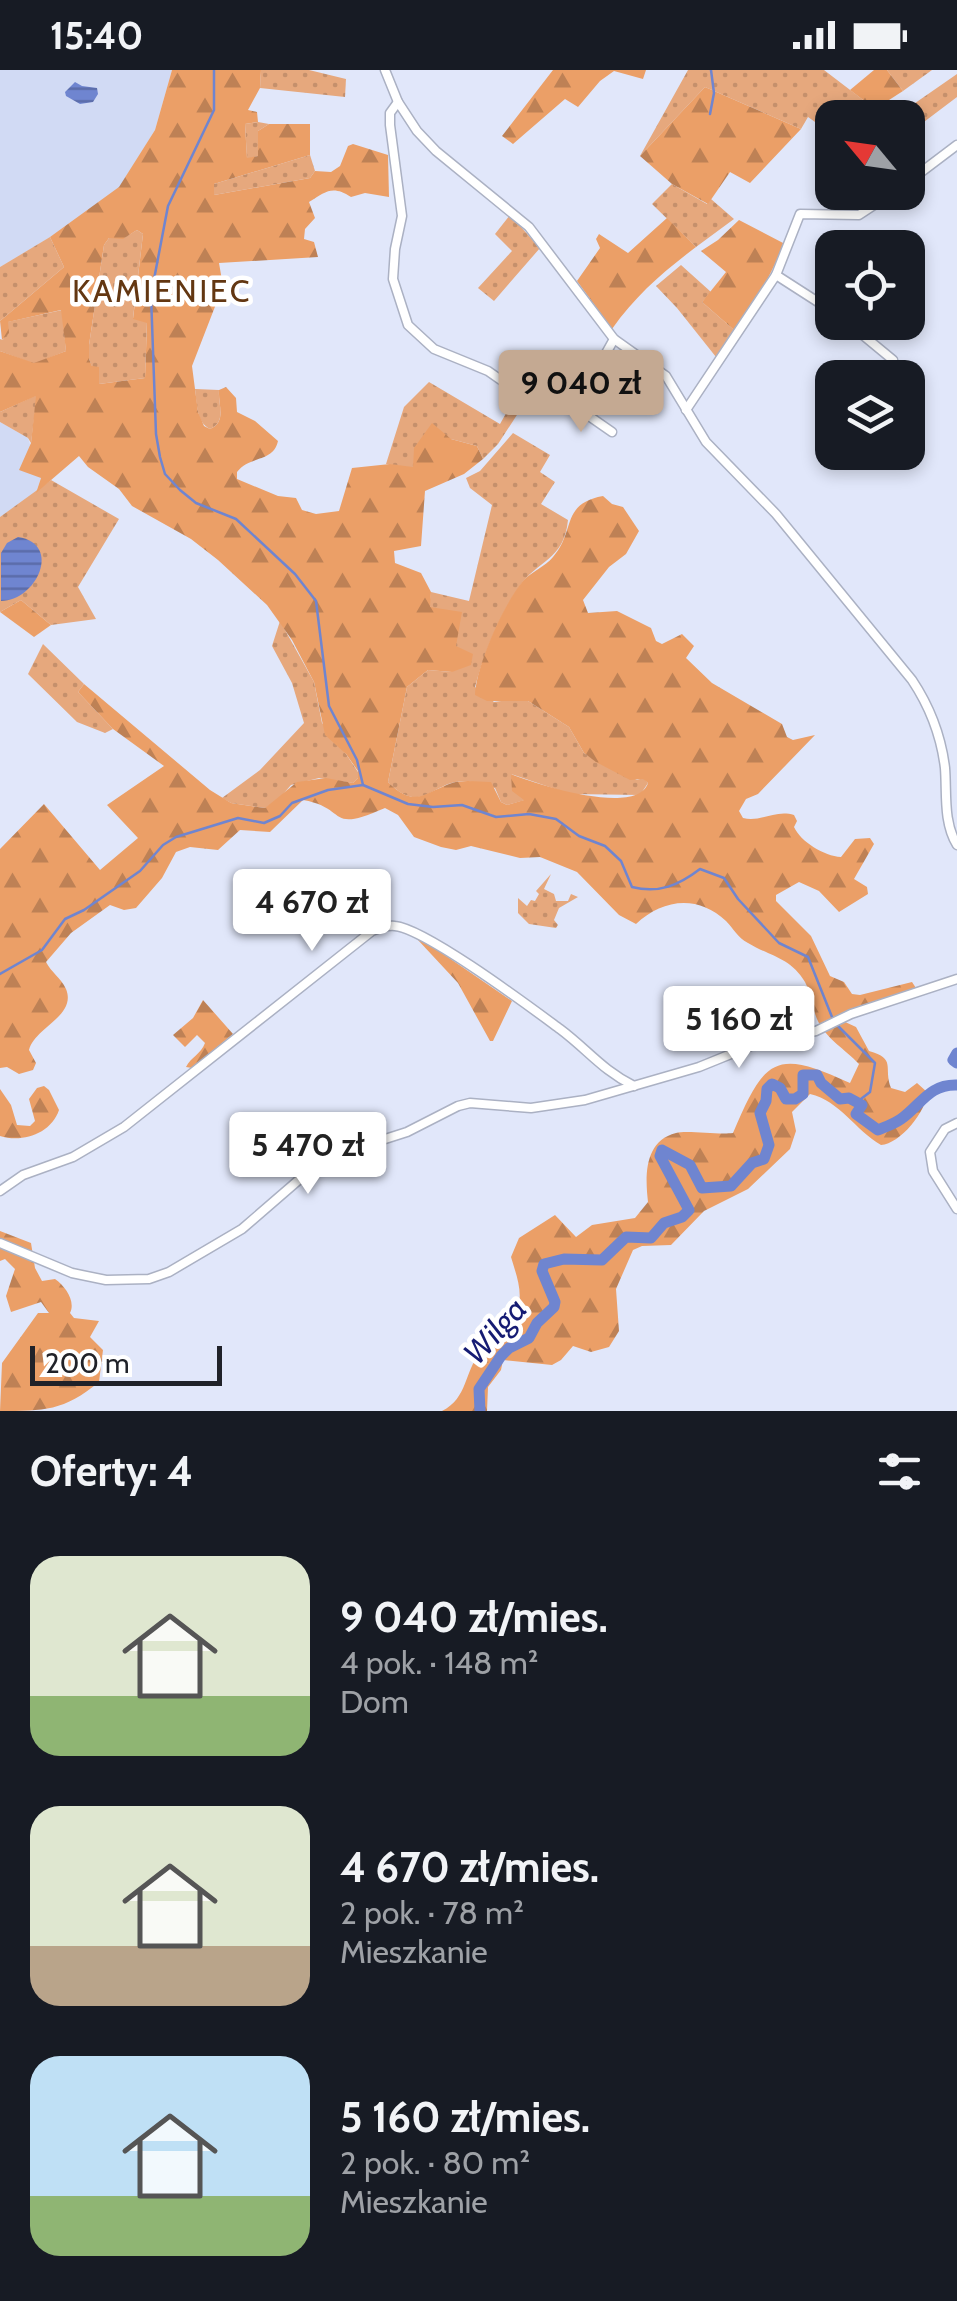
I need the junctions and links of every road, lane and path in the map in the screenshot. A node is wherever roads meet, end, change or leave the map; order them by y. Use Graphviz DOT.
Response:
graph roads {
  1 [pos="386,70"];
  2 [pos="398,102"];
  3 [pos="957,145"];
  4 [pos="925,169"];
  5 [pos="867,210"];
  6 [pos="776,276"];
  7 [pos="815,300"];
  8 [pos="614,339"];
  9 [pos="869,340"];
  10 [pos="893,360"];
  11 [pos="576,407"];
  12 [pos="686,410"];
  13 [pos="612,432"];
  14 [pos="957,845"];
  15 [pos="957,979"];
  16 [pos="634,1086"];
  17 [pos="957,1123"];
  18 [pos="0,1191"];
  19 [pos="957,1208"];
  20 [pos="0,1243"];
  1 -- 2 [label="street"];
  2 -- 8 [label="street"];
  2 -- 11 [label="street"];
  3 -- 4 [label="street"];
  5 -- 6 [label="street"];
  6 -- 7 [label="street"];
  6 -- 12 [label="street"];
  8 -- 11 [label="street"];
  8 -- 12 [label="street"];
  9 -- 10 [label="street"];
  11 -- 13 [label="street"];
  12 -- 14 [label="street"];
  15 -- 16 [label="street"];
  16 -- 18 [label="street"];
  16 -- 20 [label="street"];
  17 -- 19 [label="street"];
}
